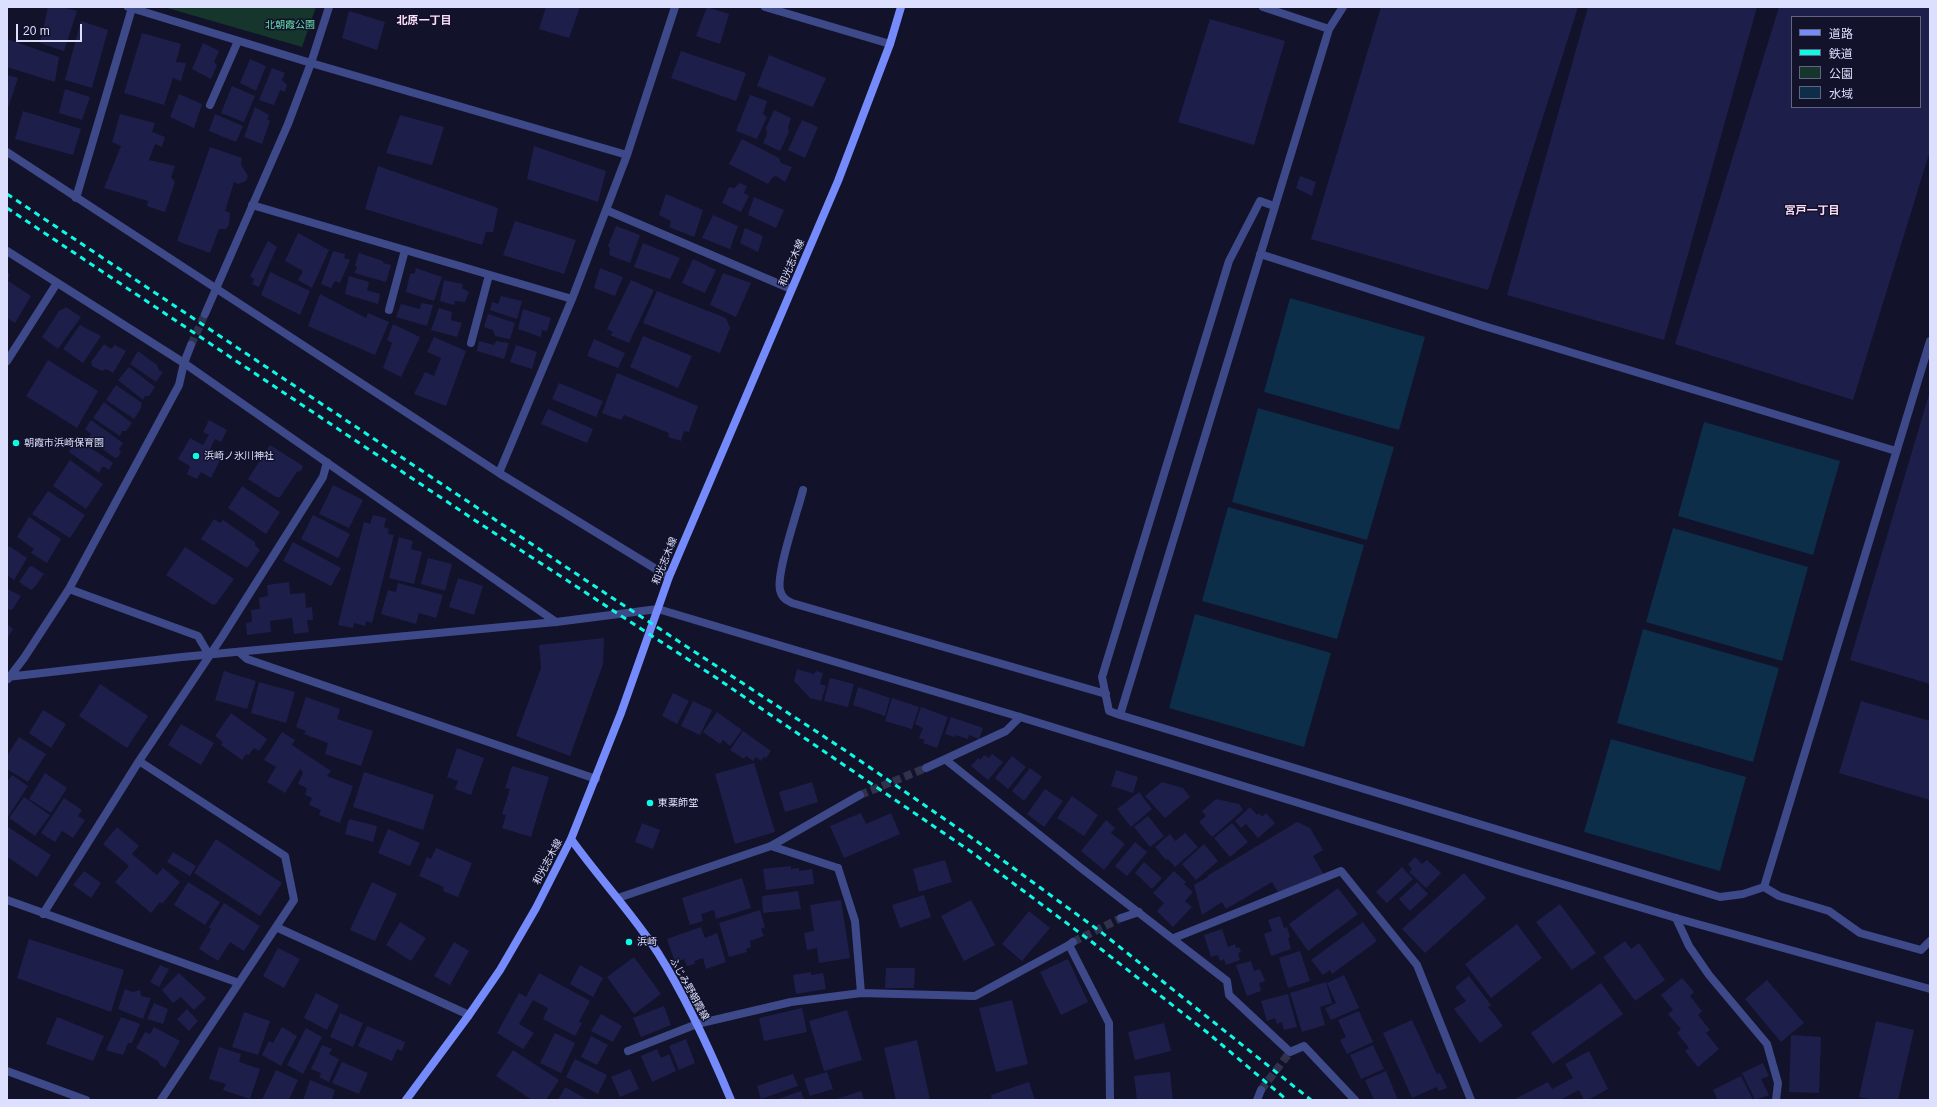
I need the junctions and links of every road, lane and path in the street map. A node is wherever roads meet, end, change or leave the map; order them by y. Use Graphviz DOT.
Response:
graph roads {
  1 [pos="328,7"];
  2 [pos="675,7"];
  3 [pos="766,7"];
  4 [pos="901,7"];
  5 [pos="1263,7"];
  6 [pos="1343,7"];
  7 [pos="130,8"];
  8 [pos="1329,29"];
  9 [pos="238,41"];
  10 [pos="890,44"];
  11 [pos="311,63"];
  12 [pos="210,105"];
  13 [pos="7,152"];
  14 [pos="627,155"];
  15 [pos="76,198"];
  16 [pos="252,205"];
  17 [pos="1274,206"];
  18 [pos="606,210"];
  19 [pos="405,250"];
  20 [pos="7,251"];
  21 [pos="1260,254"];
  22 [pos="489,275"];
  23 [pos="57,283"];
  24 [pos="216,287"];
  25 [pos="792,288"];
  26 [pos="572,299"];
  27 [pos="388,310"];
  28 [pos="205,314"];
  29 [pos="1930,341"];
  30 [pos="471,343"];
  31 [pos="191,345"];
  32 [pos="7,361"];
  33 [pos="184,363"];
  34 [pos="1896,451"];
  35 [pos="327,462"];
  36 [pos="499,473"];
  37 [pos="803,490"];
  38 [pos="669,577"];
  39 [pos="69,589"];
  40 [pos="658,609"];
  41 [pos="556,622"];
  42 [pos="239,652"];
  43 [pos="210,656"];
  44 [pos="8,678"];
  45 [pos="1106,694"];
  46 [pos="1120,715"];
  47 [pos="1020,717"];
  48 [pos="946,760"];
  49 [pos="139,761"];
  50 [pos="926,768"];
  51 [pos="596,779"];
  52 [pos="860,795"];
  53 [pos="571,839"];
  54 [pos="771,846"];
  55 [pos="1764,887"];
  56 [pos="618,898"];
  57 [pos="7,900"];
  58 [pos="1139,912"];
  59 [pos="43,914"];
  60 [pos="1121,918"];
  61 [pos="1676,918"];
  62 [pos="276,928"];
  63 [pos="1174,938"];
  64 [pos="1930,941"];
  65 [pos="239,983"];
  66 [pos="1930,989"];
  67 [pos="861,993"];
  68 [pos="469,1015"];
  69 [pos="697,1024"];
  70 [pos="628,1051"];
  71 [pos="7,1071"];
  72 [pos="1261,1090"];
  73 [pos="86,1100"];
  74 [pos="161,1100"];
  75 [pos="406,1100"];
  76 [pos="731,1100"];
  77 [pos="1110,1100"];
  78 [pos="1257,1100"];
  79 [pos="1355,1100"];
  80 [pos="1471,1100"];
  81 [pos="1776,1100"];
  1 -- 11 [label="street"];
  2 -- 14 [label="street"];
  3 -- 10 [label="street"];
  4 -- 10 [label="main road, 和光志木線"];
  5 -- 8 [label="street"];
  6 -- 8 [label="street"];
  7 -- 9 [label="street"];
  7 -- 15 [label="street"];
  8 -- 17 [label="street"];
  9 -- 11 [label="street"];
  9 -- 12 [label="street"];
  10 -- 25 [label="main road, 和光志木線"];
  11 -- 14 [label="street"];
  11 -- 16 [label="street"];
  13 -- 15 [label="street"];
  14 -- 18 [label="street"];
  15 -- 24 [label="street"];
  16 -- 19 [label="street"];
  16 -- 24 [label="street"];
  17 -- 21 [label="street"];
  17 -- 45 [label="street"];
  18 -- 25 [label="street"];
  18 -- 26 [label="street"];
  19 -- 22 [label="street"];
  19 -- 27 [label="street"];
  20 -- 23 [label="street"];
  21 -- 34 [label="street"];
  21 -- 46 [label="street"];
  22 -- 26 [label="street"];
  22 -- 30 [label="street"];
  23 -- 32 [label="street"];
  23 -- 33 [label="street"];
  24 -- 28 [label="street"];
  24 -- 36 [label="street"];
  25 -- 38 [label="main road, 和光志木線"];
  26 -- 36 [label="street"];
  29 -- 34 [label="street"];
  31 -- 33 [label="street"];
  33 -- 35 [label="street"];
  33 -- 39 [label="street"];
  34 -- 55 [label="street"];
  35 -- 41 [label="street"];
  35 -- 43 [label="street"];
  36 -- 38 [label="street"];
  37 -- 45 [label="street"];
  38 -- 40 [label="main road, 和光志木線"];
  39 -- 43 [label="street"];
  39 -- 44 [label="street"];
  40 -- 41 [label="street"];
  40 -- 47 [label="street"];
  40 -- 51 [label="main road, 和光志木線"];
  41 -- 42 [label="street"];
  42 -- 43 [label="street"];
  42 -- 51 [label="street"];
  43 -- 44 [label="street"];
  43 -- 49 [label="street"];
  45 -- 46 [label="street"];
  46 -- 55 [label="street"];
  47 -- 48 [label="street"];
  47 -- 61 [label="street"];
  48 -- 50 [label="street"];
  48 -- 58 [label="street"];
  49 -- 59 [label="street"];
  49 -- 62 [label="street"];
  51 -- 53 [label="main road, 和光志木線"];
  52 -- 54 [label="street"];
  53 -- 56 [label="main road, ふじみ野朝霞線"];
  53 -- 68 [label="main road, 和光志木線"];
  54 -- 56 [label="street"];
  54 -- 67 [label="street"];
  55 -- 64 [label="street"];
  56 -- 69 [label="main road, ふじみ野朝霞線"];
  57 -- 59 [label="street"];
  58 -- 60 [label="street"];
  58 -- 63 [label="street"];
  59 -- 65 [label="street"];
  61 -- 66 [label="street"];
  61 -- 81 [label="street"];
  62 -- 65 [label="street"];
  62 -- 68 [label="street"];
  63 -- 79 [label="street"];
  63 -- 80 [label="street"];
  65 -- 74 [label="street"];
  67 -- 69 [label="street"];
  67 -- 77 [label="street"];
  68 -- 75 [label="main road, 和光志木線"];
  69 -- 70 [label="street"];
  69 -- 76 [label="main road, ふじみ野朝霞線"];
  71 -- 73 [label="street"];
  72 -- 78 [label="street"];
}
